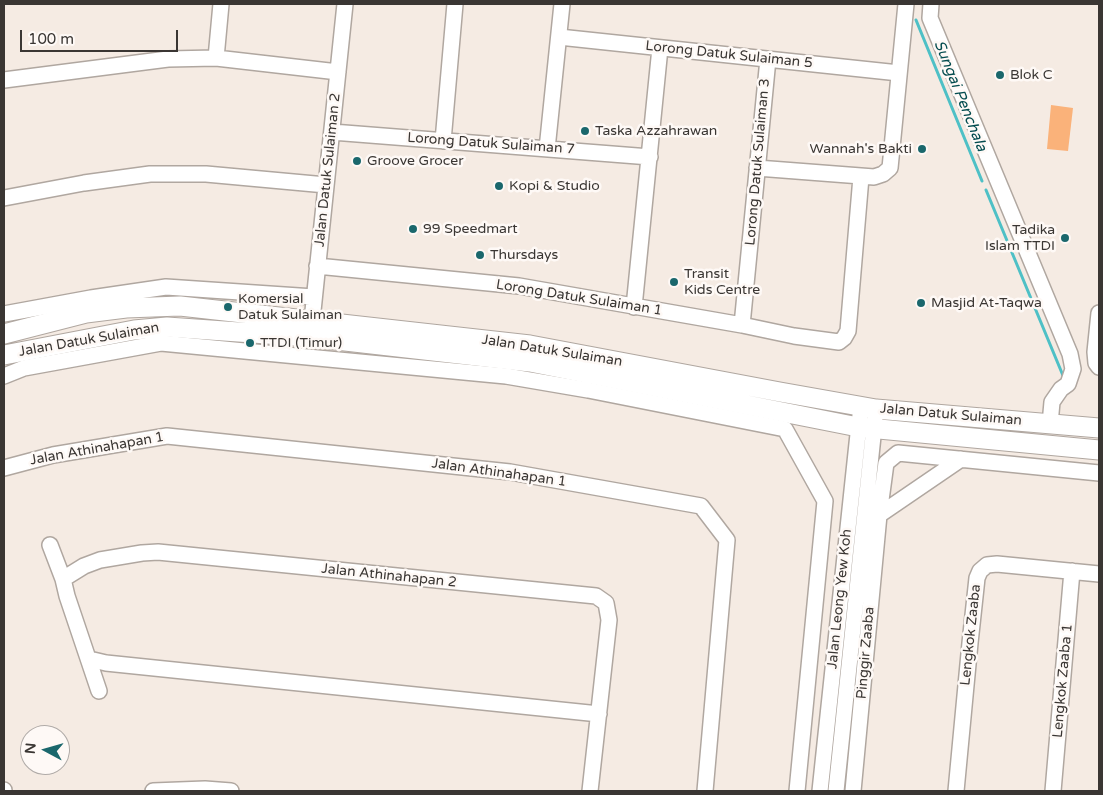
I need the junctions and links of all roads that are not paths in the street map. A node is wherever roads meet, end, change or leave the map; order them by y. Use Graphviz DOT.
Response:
graph roads {
  1 [pos="221,4"];
  2 [pos="345,4"];
  3 [pos="455,4"];
  4 [pos="562,4"];
  5 [pos="906,4"];
  6 [pos="932,4"];
  7 [pos="559,37"];
  8 [pos="660,48"];
  9 [pos="216,58"];
  10 [pos="768,59"];
  11 [pos="338,72"];
  12 [pos="899,73"];
  13 [pos="4,80"];
  14 [pos="332,132"];
  15 [pos="443,140"];
  16 [pos="547,148"];
  17 [pos="650,157"];
  18 [pos="758,168"];
  19 [pos="861,177"];
  20 [pos="326,185"];
  21 [pos="4,198"];
  22 [pos="317,266"];
  23 [pos="314,297"];
  24 [pos="634,307"];
  25 [pos="1099,313"];
  26 [pos="4,314"];
  27 [pos="742,325"];
  28 [pos="33,326"];
  29 [pos="311,328"];
  30 [pos="4,334"];
  31 [pos="72,341"];
  32 [pos="4,355"];
  33 [pos="1099,367"];
  34 [pos="4,376"];
  35 [pos="590,381"];
  36 [pos="869,408"];
  37 [pos="1050,424"];
  38 [pos="866,428"];
  39 [pos="1099,428"];
  40 [pos="1099,450"];
  41 [pos="961,458"];
  42 [pos="805,466"];
  43 [pos="4,468"];
  44 [pos="1099,473"];
  45 [pos="879,515"];
  46 [pos="50,544"];
  47 [pos="1072,571"];
  48 [pos="1099,574"];
  49 [pos="64,579"];
  50 [pos="89,659"];
  51 [pos="99,691"];
  52 [pos="599,714"];
  53 [pos="153,791"];
  54 [pos="230,791"];
  55 [pos="590,791"];
  56 [pos="705,791"];
  57 [pos="797,791"];
  58 [pos="820,791"];
  59 [pos="836,791"];
  60 [pos="853,791"];
  61 [pos="956,791"];
  62 [pos="1053,791"];
  1 -- 9 [label="street"];
  2 -- 11 [label="street, Jalan Datuk Sulaiman 2"];
  3 -- 15 [label="street"];
  4 -- 7 [label="street"];
  5 -- 12 [label="street"];
  6 -- 37 [label="street"];
  7 -- 8 [label="street, Lorong Datuk Sulaiman 5"];
  7 -- 16 [label="street"];
  8 -- 10 [label="street, Lorong Datuk Sulaiman 5"];
  8 -- 17 [label="street"];
  9 -- 11 [label="street"];
  9 -- 13 [label="street"];
  10 -- 12 [label="street, Lorong Datuk Sulaiman 5"];
  10 -- 18 [label="street, Lorong Datuk Sulaiman 3"];
  11 -- 14 [label="street, Jalan Datuk Sulaiman 2"];
  12 -- 19 [label="street"];
  14 -- 15 [label="street, Lorong Datuk Sulaiman 7"];
  14 -- 20 [label="street, Jalan Datuk Sulaiman 2"];
  15 -- 16 [label="street, Lorong Datuk Sulaiman 7"];
  16 -- 17 [label="street, Lorong Datuk Sulaiman 7"];
  17 -- 24 [label="street"];
  18 -- 19 [label="street"];
  18 -- 27 [label="street, Lorong Datuk Sulaiman 3"];
  19 -- 27 [label="street, Lorong Datuk Sulaiman 1"];
  20 -- 21 [label="street"];
  20 -- 22 [label="street, Jalan Datuk Sulaiman 2"];
  22 -- 23 [label="street, Jalan Datuk Sulaiman 2"];
  22 -- 24 [label="street, Lorong Datuk Sulaiman 1"];
  23 -- 26 [label="street"];
  23 -- 29 [label="street, Jalan Datuk Sulaiman 2"];
  24 -- 27 [label="street, Lorong Datuk Sulaiman 1"];
  25 -- 33 [label="street"];
  28 -- 29 [label="main road, Jalan Datuk Sulaiman"];
  28 -- 30 [label="main road, Jalan Datuk Sulaiman"];
  28 -- 31 [label="main road"];
  29 -- 31 [label="main road, Jalan Datuk Sulaiman"];
  29 -- 35 [label="main road, Jalan Datuk Sulaiman"];
  29 -- 36 [label="main road, Jalan Datuk Sulaiman"];
  31 -- 32 [label="main road, Jalan Datuk Sulaiman"];
  34 -- 35 [label="street, Jalan Datuk Sulaiman"];
  35 -- 38 [label="main road, Jalan Datuk Sulaiman"];
  35 -- 42 [label="street, Jalan Datuk Sulaiman"];
  36 -- 37 [label="main road, Jalan Datuk Sulaiman"];
  36 -- 38 [label="street, Jalan Leong Yew Koh"];
  37 -- 39 [label="main road, Jalan Datuk Sulaiman"];
  38 -- 40 [label="main road, Jalan Datuk Sulaiman"];
  38 -- 58 [label="street, Jalan Leong Yew Koh"];
  38 -- 59 [label="street, Jalan Leong Yew Koh"];
  41 -- 44 [label="street, Pinggir Zaaba"];
  41 -- 45 [label="street"];
  41 -- 45 [label="street, Pinggir Zaaba"];
  42 -- 57 [label="street, Jalan Leong Yew Koh"];
  43 -- 56 [label="street, Jalan Athinahapan 1"];
  45 -- 60 [label="street, Pinggir Zaaba"];
  46 -- 49 [label="street"];
  47 -- 48 [label="street, Lengkok Zaaba"];
  47 -- 61 [label="street, Lengkok Zaaba"];
  47 -- 62 [label="street, Lengkok Zaaba 1"];
  49 -- 50 [label="street"];
  49 -- 52 [label="street, Jalan Athinahapan 2"];
  50 -- 51 [label="street"];
  50 -- 52 [label="street"];
  52 -- 55 [label="street, Jalan Athinahapan 2"];
  53 -- 54 [label="street"];
}
